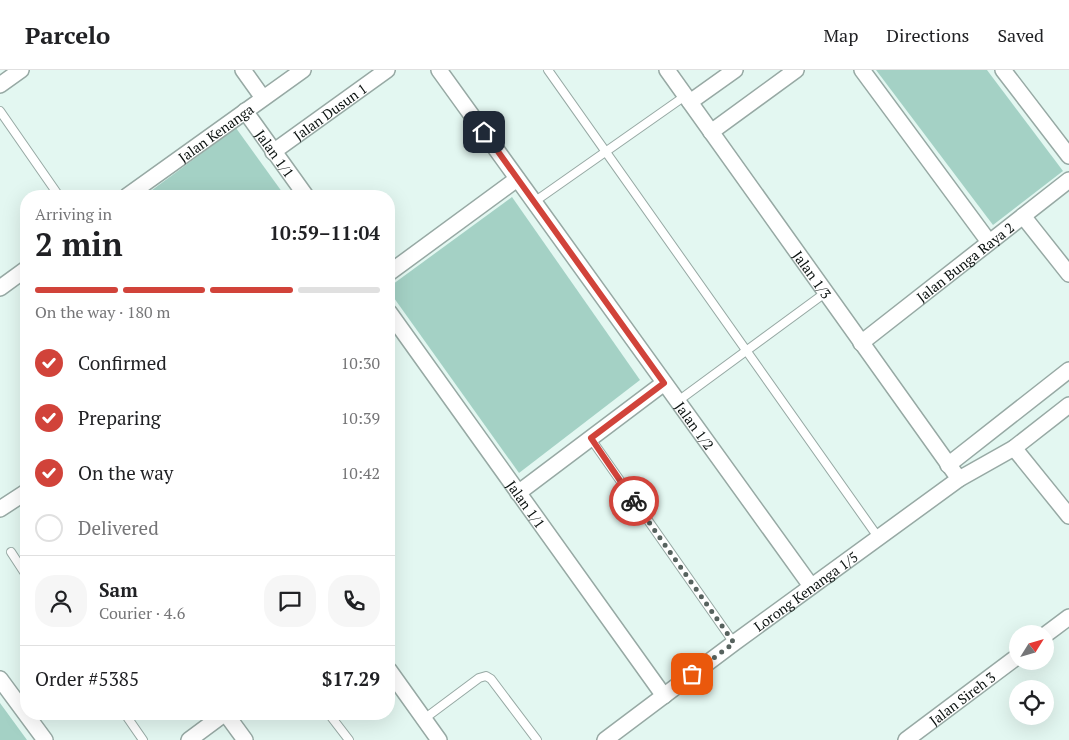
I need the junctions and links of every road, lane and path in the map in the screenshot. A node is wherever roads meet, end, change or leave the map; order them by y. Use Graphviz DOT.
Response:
graph roads {
  1 [pos="22,70"];
  2 [pos="243,70"];
  3 [pos="303,70"];
  4 [pos="387,70"];
  5 [pos="439,70"];
  6 [pos="548,70"];
  7 [pos="667,70"];
  8 [pos="734,70"];
  9 [pos="796,70"];
  10 [pos="862,70"];
  11 [pos="1003,70"];
  12 [pos="0,85"];
  13 [pos="264,98"];
  14 [pos="688,99"];
  15 [pos="0,111"];
  16 [pos="245,111"];
  17 [pos="711,132"];
  18 [pos="606,151"];
  19 [pos="274,152"];
  20 [pos="1069,156"];
  21 [pos="517,179"];
  22 [pos="1069,180"];
  23 [pos="55,190"];
  24 [pos="135,190"];
  25 [pos="302,190"];
  26 [pos="534,202"];
  27 [pos="1023,216"];
  28 [pos="989,242"];
  29 [pos="395,269"];
  30 [pos="20,273"];
  31 [pos="1069,274"];
  32 [pos="0,288"];
  33 [pos="826,293"];
  34 [pos="395,322"];
  35 [pos="861,343"];
  36 [pos="747,351"];
  37 [pos="1069,370"];
  38 [pos="664,383"];
  39 [pos="678,401"];
  40 [pos="1069,404"];
  41 [pos="591,438"];
  42 [pos="1014,448"];
  43 [pos="948,466"];
  44 [pos="959,479"];
  45 [pos="518,493"];
  46 [pos="20,496"];
  47 [pos="0,509"];
  48 [pos="1069,516"];
  49 [pos="878,537"];
  50 [pos="11,552"];
  51 [pos="20,565"];
  52 [pos="811,586"];
  53 [pos="1069,617"];
  54 [pos="1054,628"];
  55 [pos="734,643"];
  56 [pos="1009,663"];
  57 [pos="0,679"];
  58 [pos="395,679"];
  59 [pos="664,696"];
  60 [pos="20,706"];
  61 [pos="30,720"];
  62 [pos="128,720"];
  63 [pos="217,720"];
  64 [pos="230,720"];
  65 [pos="334,720"];
  66 [pos="424,720"];
  67 [pos="45,740"];
  68 [pos="143,740"];
  69 [pos="189,740"];
  70 [pos="245,740"];
  71 [pos="349,740"];
  72 [pos="439,740"];
  73 [pos="537,740"];
  74 [pos="605,740"];
  75 [pos="906,740"];
  1 -- 12 [label="street"];
  2 -- 13 [label="street"];
  3 -- 13 [label="street, Jalan Kenanga"];
  4 -- 19 [label="street, Jalan Dusun 1"];
  5 -- 21 [label="street, Jalan 1/2"];
  6 -- 18 [label="lane"];
  7 -- 14 [label="street, Jalan 1/3"];
  8 -- 14 [label="street"];
  9 -- 17 [label="street"];
  10 -- 28 [label="street"];
  11 -- 20 [label="street"];
  13 -- 16 [label="street, Jalan Kenanga"];
  14 -- 17 [label="street, Jalan 1/3"];
  14 -- 18 [label="lane"];
  15 -- 23 [label="lane"];
  16 -- 19 [label="street, Jalan 1/1"];
  16 -- 24 [label="street, Jalan Kenanga"];
  17 -- 33 [label="street, Jalan 1/3"];
  18 -- 26 [label="lane"];
  18 -- 36 [label="lane"];
  19 -- 25 [label="street, Jalan 1/1"];
  21 -- 26 [label="street, Jalan 1/2"];
  21 -- 29 [label="street"];
  22 -- 27 [label="street, Jalan Bunga Raya 2"];
  26 -- 38 [label="street, Jalan 1/2"];
  27 -- 28 [label="street, Jalan Bunga Raya 2"];
  27 -- 31 [label="street"];
  28 -- 35 [label="street, Jalan Bunga Raya 2"];
  30 -- 32 [label="street"];
  33 -- 35 [label="street, Jalan 1/3"];
  33 -- 36 [label="lane"];
  34 -- 45 [label="street, Jalan 1/1"];
  35 -- 43 [label="street, Jalan 1/3"];
  36 -- 39 [label="lane"];
  36 -- 49 [label="lane"];
  37 -- 43 [label="street"];
  38 -- 39 [label="street, Jalan 1/2"];
  38 -- 41 [label="street"];
  39 -- 52 [label="street, Jalan 1/2"];
  40 -- 42 [label="street, Lorong Kenanga 1/5"];
  41 -- 45 [label="street"];
  41 -- 55 [label="lane"];
  42 -- 44 [label="street, Lorong Kenanga 1/5"];
  42 -- 48 [label="street"];
  43 -- 44 [label="street, Jalan 1/3"];
  44 -- 49 [label="street, Lorong Kenanga 1/5"];
  45 -- 59 [label="street, Jalan 1/1"];
  46 -- 47 [label="street"];
  49 -- 52 [label="street, Lorong Kenanga 1/5"];
  50 -- 51 [label="lane"];
  52 -- 55 [label="street, Lorong Kenanga 1/5"];
  53 -- 54 [label="street"];
  55 -- 59 [label="street, Lorong Kenanga 1/5"];
  56 -- 75 [label="street, Jalan Sireh 3"];
  57 -- 60 [label="street"];
  58 -- 66 [label="street"];
  59 -- 74 [label="street, Lorong Kenanga 1/5"];
  61 -- 67 [label="street"];
  62 -- 68 [label="lane"];
  63 -- 69 [label="street"];
  64 -- 70 [label="street"];
  65 -- 71 [label="lane"];
  66 -- 72 [label="street"];
  66 -- 73 [label="lane"];
}
